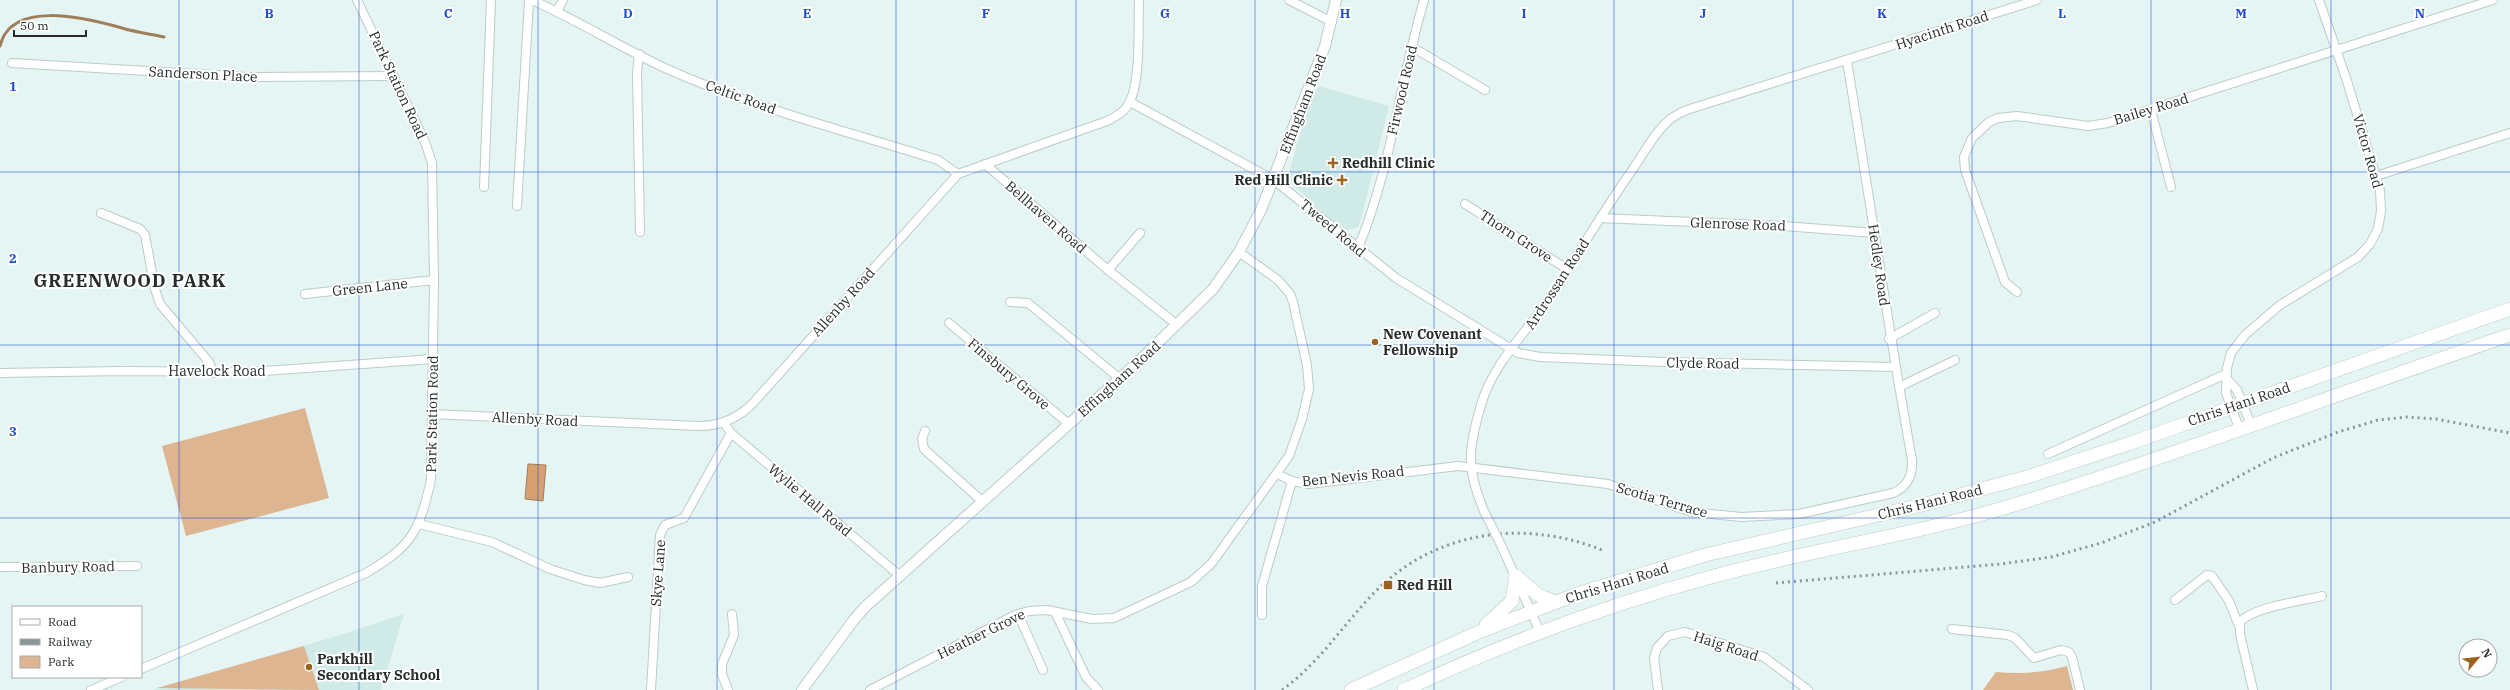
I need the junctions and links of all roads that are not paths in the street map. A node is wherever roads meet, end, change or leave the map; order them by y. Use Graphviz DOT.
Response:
graph roads {
  1 [pos="357,0"];
  2 [pos="491,0"];
  3 [pos="529,0"];
  4 [pos="532,0"];
  5 [pos="562,0"];
  6 [pos="1139,0"];
  7 [pos="1289,0"];
  8 [pos="1336,0"];
  9 [pos="1424,0"];
  10 [pos="2037,0"];
  11 [pos="2319,0"];
  12 [pos="2493,0"];
  13 [pos="557,11"];
  14 [pos="1332,22"];
  15 [pos="1412,47"];
  16 [pos="2336,50"];
  17 [pos="639,54"];
  18 [pos="1847,61"];
  19 [pos="12,63"];
  20 [pos="394,76"];
  21 [pos="1485,90"];
  22 [pos="1130,102"];
  23 [pos="2151,110"];
  24 [pos="2510,133"];
  25 [pos="985,164"];
  26 [pos="958,174"];
  27 [pos="2376,176"];
  28 [pos="1274,180"];
  29 [pos="484,186"];
  30 [pos="2171,187"];
  31 [pos="1465,204"];
  32 [pos="517,206"];
  33 [pos="101,213"];
  34 [pos="1600,218"];
  35 [pos="640,232"];
  36 [pos="1140,233"];
  37 [pos="1875,233"];
  38 [pos="1358,248"];
  39 [pos="1239,252"];
  40 [pos="1567,269"];
  41 [pos="1108,270"];
  42 [pos="434,280"];
  43 [pos="2016,292"];
  44 [pos="305,294"];
  45 [pos="1010,302"];
  46 [pos="2510,310"];
  47 [pos="1935,313"];
  48 [pos="1171,320"];
  49 [pos="949,323"];
  50 [pos="2510,335"];
  51 [pos="1890,339"];
  52 [pos="1511,350"];
  53 [pos="433,359"];
  54 [pos="1955,360"];
  55 [pos="1895,367"];
  56 [pos="0,373"];
  57 [pos="213,373"];
  58 [pos="2227,377"];
  59 [pos="1119,378"];
  60 [pos="1899,386"];
  61 [pos="2236,405"];
  62 [pos="432,414"];
  63 [pos="724,423"];
  64 [pos="1068,424"];
  65 [pos="2245,427"];
  66 [pos="925,431"];
  67 [pos="731,433"];
  68 [pos="2048,454"];
  69 [pos="1470,468"];
  70 [pos="1912,469"];
  71 [pos="1277,474"];
  72 [pos="1292,481"];
  73 [pos="982,501"];
  74 [pos="419,524"];
  75 [pos="137,566"];
  76 [pos="0,568"];
  77 [pos="899,576"];
  78 [pos="1516,576"];
  79 [pos="628,577"];
  80 [pos="2322,596"];
  81 [pos="2175,600"];
  82 [pos="1554,602"];
  83 [pos="1531,611"];
  84 [pos="1055,612"];
  85 [pos="732,614"];
  86 [pos="1018,614"];
  87 [pos="1262,615"];
  88 [pos="2239,626"];
  89 [pos="1952,628"];
  90 [pos="1479,632"];
  91 [pos="1540,632"];
  92 [pos="142,669"];
  93 [pos="1043,670"];
  94 [pos="120,678"];
  95 [pos="91,690"];
  96 [pos="651,690"];
  97 [pos="728,690"];
  98 [pos="802,690"];
  99 [pos="870,690"];
  100 [pos="1098,690"];
  101 [pos="1351,690"];
  102 [pos="1404,690"];
  103 [pos="1658,690"];
  104 [pos="1808,690"];
  105 [pos="2080,690"];
  106 [pos="2253,690"];
  1 -- 20 [label="street, Park Station Road"];
  2 -- 29 [label="street"];
  3 -- 32 [label="street"];
  4 -- 13 [label="street, Celtic Road"];
  5 -- 13 [label="street"];
  6 -- 22 [label="street, Allenby Road"];
  7 -- 14 [label="street"];
  8 -- 14 [label="street, Effingham Road"];
  9 -- 15 [label="street, Firwood Road"];
  10 -- 18 [label="street, Hyacinth Road"];
  11 -- 16 [label="street, Victor Road"];
  12 -- 16 [label="street, Bailey Road"];
  13 -- 17 [label="street, Celtic Road"];
  14 -- 28 [label="street, Effingham Road"];
  15 -- 21 [label="street"];
  15 -- 38 [label="street, Firwood Road"];
  16 -- 23 [label="street, Bailey Road"];
  16 -- 27 [label="street, Victor Road"];
  17 -- 26 [label="street, Celtic Road"];
  17 -- 35 [label="street"];
  18 -- 34 [label="street, Ardrossan Road"];
  18 -- 37 [label="street, Hedley Road"];
  19 -- 20 [label="street, Sanderson Place"];
  20 -- 42 [label="street, Park Station Road"];
  22 -- 25 [label="street, Allenby Road"];
  22 -- 28 [label="street, Tweed Road"];
  23 -- 30 [label="street"];
  23 -- 43 [label="street, Bailey Road"];
  24 -- 27 [label="street"];
  25 -- 26 [label="street, Allenby Road"];
  25 -- 41 [label="street, Bellhaven Road"];
  26 -- 63 [label="street, Allenby Road"];
  27 -- 58 [label="street, Victor Road"];
  28 -- 38 [label="street, Tweed Road"];
  28 -- 39 [label="street, Effingham Road"];
  31 -- 40 [label="street, Thorn Grove"];
  33 -- 57 [label="street"];
  34 -- 37 [label="street, Glenrose Road"];
  34 -- 40 [label="street, Ardrossan Road"];
  36 -- 41 [label="street"];
  37 -- 51 [label="street, Hedley Road"];
  38 -- 52 [label="street, Tweed Road"];
  39 -- 59 [label="street, Effingham Road"];
  39 -- 71 [label="street, Ben Nevis Road"];
  40 -- 52 [label="street, Ardrossan Road"];
  41 -- 48 [label="street, Bellhaven Road"];
  42 -- 44 [label="street, Green Lane"];
  42 -- 53 [label="street, Park Station Road"];
  45 -- 59 [label="street"];
  46 -- 61 [label="main road, Chris Hani Road"];
  47 -- 51 [label="street"];
  49 -- 64 [label="street, Finsbury Grove"];
  50 -- 65 [label="main road, Chris Hani Road"];
  51 -- 55 [label="street, Hedley Road"];
  52 -- 55 [label="street, Clyde Road"];
  52 -- 69 [label="street, Ardrossan Road"];
  53 -- 57 [label="street, Havelock Road"];
  53 -- 62 [label="street, Park Station Road"];
  54 -- 60 [label="street"];
  55 -- 60 [label="street, Hedley Road"];
  56 -- 57 [label="street, Havelock Road"];
  58 -- 61 [label="street, Victor Road"];
  58 -- 61 [label="street, Victor Road"];
  58 -- 68 [label="street"];
  59 -- 64 [label="street, Effingham Road"];
  60 -- 70 [label="street, Hedley Road"];
  61 -- 65 [label="street, Victor Road"];
  61 -- 65 [label="street, Victor Road"];
  61 -- 82 [label="main road, Chris Hani Road"];
  62 -- 63 [label="street, Allenby Road"];
  62 -- 74 [label="street, Park Station Road"];
  63 -- 67 [label="street, Wylie Hall Road"];
  64 -- 73 [label="street, Effingham Road"];
  65 -- 91 [label="main road, Chris Hani Road"];
  66 -- 73 [label="street"];
  67 -- 77 [label="street, Wylie Hall Road"];
  67 -- 96 [label="street, Skye Lane"];
  69 -- 70 [label="street, Scotia Terrace"];
  69 -- 72 [label="street, Ben Nevis Road"];
  69 -- 78 [label="street, Ardrossan Road, bridge"];
  71 -- 72 [label="street, Ben Nevis Road"];
  71 -- 84 [label="street, Heather Grove"];
  72 -- 87 [label="street"];
  73 -- 77 [label="street, Effingham Road"];
  74 -- 79 [label="street"];
  74 -- 92 [label="street, Park Station Road"];
  75 -- 76 [label="street, Banbury Road"];
  77 -- 98 [label="street, Effingham Road"];
  78 -- 82 [label="main road"];
  78 -- 83 [label="street, Ardrossan Road"];
  78 -- 90 [label="main road"];
  80 -- 88 [label="street"];
  81 -- 88 [label="street"];
  82 -- 83 [label="main road, Chris Hani Road"];
  83 -- 90 [label="main road, Chris Hani Road"];
  83 -- 91 [label="street, Ardrossan Road"];
  84 -- 86 [label="street, Heather Grove"];
  84 -- 100 [label="street"];
  85 -- 97 [label="street"];
  86 -- 93 [label="street"];
  86 -- 99 [label="street, Heather Grove"];
  88 -- 106 [label="street"];
  89 -- 105 [label="street"];
  90 -- 101 [label="main road, Chris Hani Road"];
  91 -- 102 [label="main road, Chris Hani Road"];
  94 -- 95 [label="street"];
  103 -- 104 [label="street, Haig Road"];
}
